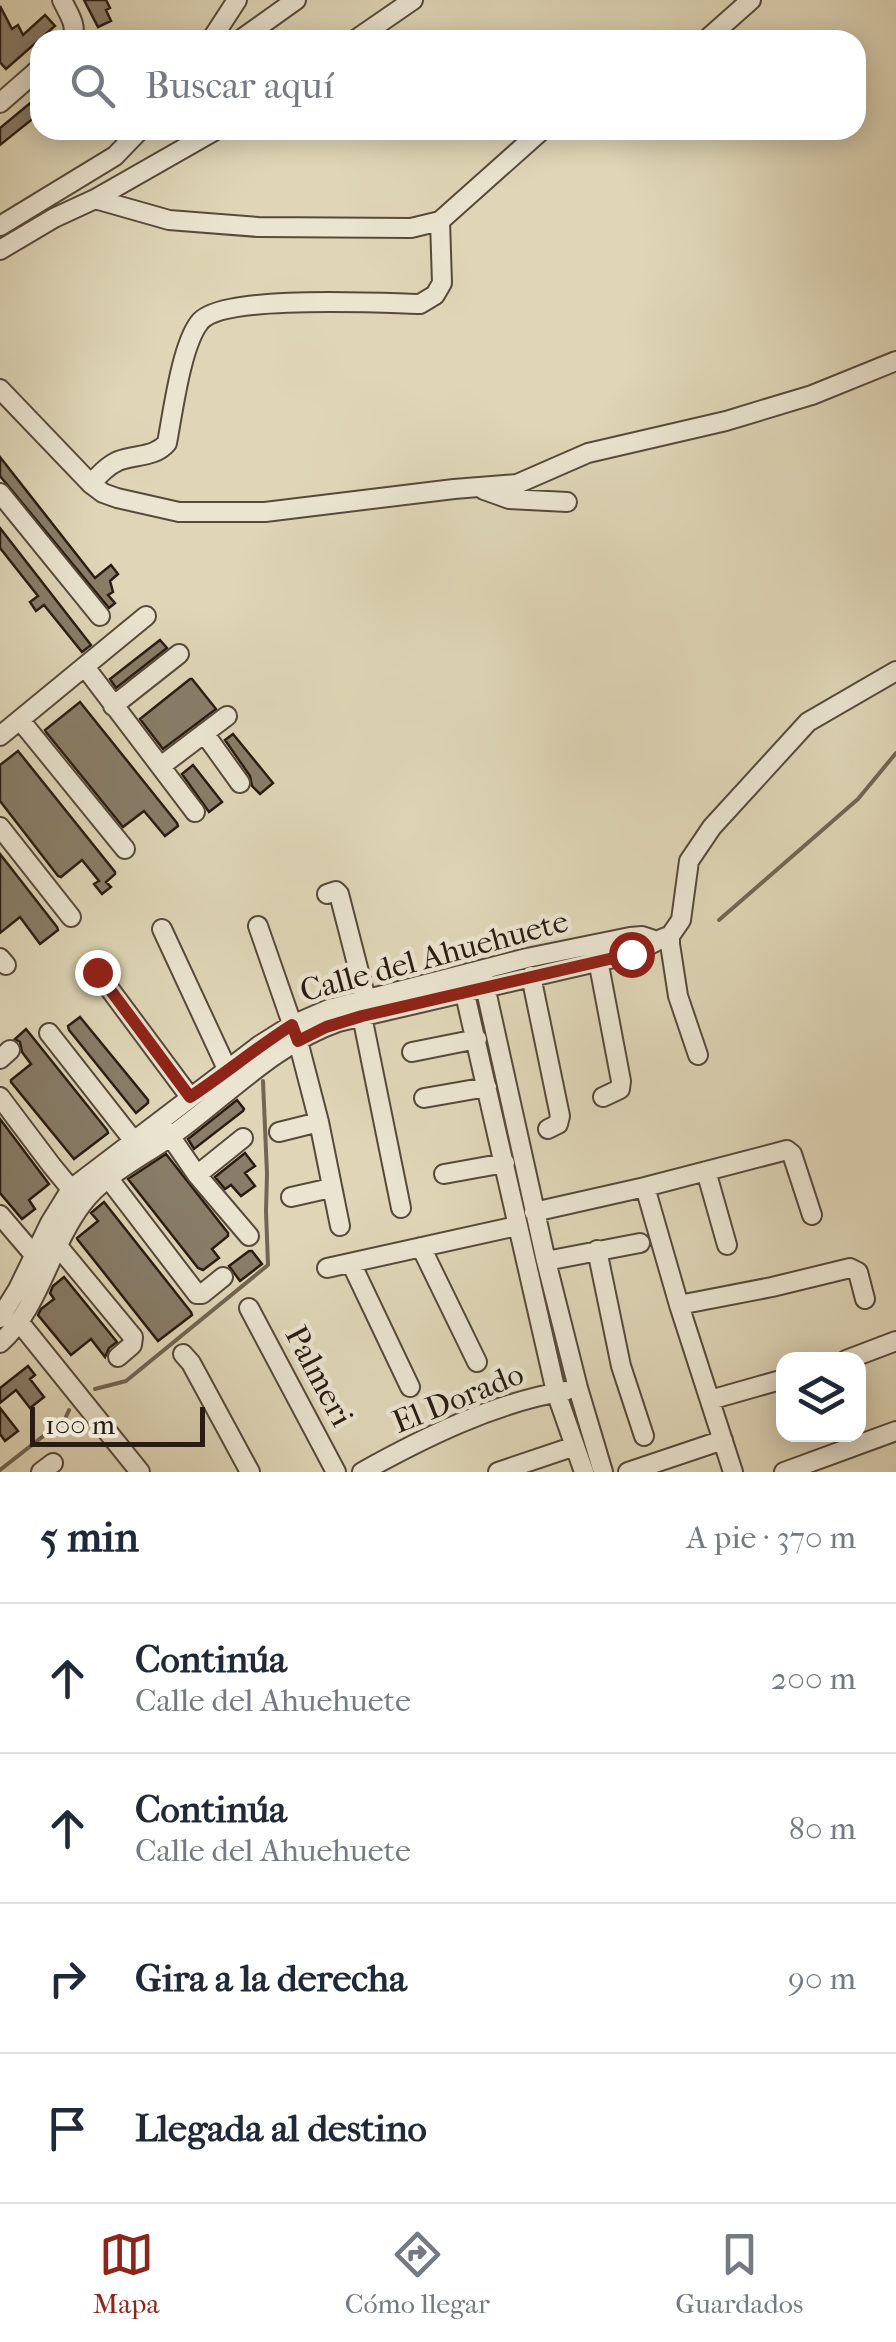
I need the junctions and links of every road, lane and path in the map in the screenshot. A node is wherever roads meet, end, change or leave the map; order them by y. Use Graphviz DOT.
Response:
graph roads {
  1 [pos="62,0"];
  2 [pos="238,0"];
  3 [pos="296,0"];
  4 [pos="412,0"];
  5 [pos="750,0"];
  6 [pos="74,30"];
  7 [pos="218,30"];
  8 [pos="254,30"];
  9 [pos="370,30"];
  10 [pos="717,30"];
  11 [pos="30,76"];
  12 [pos="2,97"];
  13 [pos="131,140"];
  14 [pos="139,140"];
  15 [pos="198,140"];
  16 [pos="531,140"];
  17 [pos="141,172"];
  18 [pos="95,199"];
  19 [pos="440,221"];
  20 [pos="0,226"];
  21 [pos="0,250"];
  22 [pos="896,360"];
  23 [pos="0,390"];
  24 [pos="91,484"];
  25 [pos="480,488"];
  26 [pos="0,494"];
  27 [pos="567,502"];
  28 [pos="100,616"];
  29 [pos="146,616"];
  30 [pos="179,654"];
  31 [pos="85,667"];
  32 [pos="896,671"];
  33 [pos="114,706"];
  34 [pos="228,716"];
  35 [pos="20,720"];
  36 [pos="204,734"];
  37 [pos="0,736"];
  38 [pos="161,766"];
  39 [pos="240,783"];
  40 [pos="195,812"];
  41 [pos="0,827"];
  42 [pos="126,849"];
  43 [pos="342,895"];
  44 [pos="71,917"];
  45 [pos="258,926"];
  46 [pos="162,929"];
  47 [pos="662,938"];
  48 [pos="598,960"];
  49 [pos="97,972"];
  50 [pos="531,976"];
  51 [pos="484,979"];
  52 [pos="463,984"];
  53 [pos="364,1008"];
  54 [pos="48,1033"];
  55 [pos="296,1033"];
  56 [pos="477,1040"];
  57 [pos="412,1052"];
  58 [pos="698,1055"];
  59 [pos="228,1071"];
  60 [pos="487,1086"];
  61 [pos="0,1097"];
  62 [pos="190,1097"];
  63 [pos="603,1097"];
  64 [pos="424,1098"];
  65 [pos="318,1122"];
  66 [pos="165,1129"];
  67 [pos="548,1129"];
  68 [pos="279,1132"];
  69 [pos="508,1134"];
  70 [pos="243,1138"];
  71 [pos="133,1140"];
  72 [pos="505,1164"];
  73 [pos="706,1171"];
  74 [pos="444,1174"];
  75 [pos="197,1175"];
  76 [pos="108,1179"];
  77 [pos="645,1187"];
  78 [pos="71,1188"];
  79 [pos="331,1188"];
  80 [pos="291,1197"];
  81 [pos="402,1208"];
  82 [pos="534,1212"];
  83 [pos="812,1214"];
  84 [pos="0,1215"];
  85 [pos="340,1226"];
  86 [pos="516,1226"];
  87 [pos="249,1236"];
  88 [pos="640,1244"];
  89 [pos="57,1245"];
  90 [pos="726,1245"];
  91 [pos="422,1247"];
  92 [pos="596,1250"];
  93 [pos="36,1256"];
  94 [pos="546,1262"];
  95 [pos="351,1263"];
  96 [pos="327,1268"];
  97 [pos="223,1277"];
  98 [pos="865,1299"];
  99 [pos="679,1305"];
  100 [pos="250,1308"];
  101 [pos="0,1318"];
  102 [pos="20,1323"];
  103 [pos="0,1342"];
  104 [pos="896,1342"];
  105 [pos="866,1353"];
  106 [pos="183,1354"];
  107 [pos="118,1357"];
  108 [pos="477,1362"];
  109 [pos="776,1381"];
  110 [pos="410,1387"];
  111 [pos="578,1388"];
  112 [pos="556,1392"];
  113 [pos="710,1400"];
  114 [pos="896,1431"];
  115 [pos="644,1436"];
  116 [pos="722,1440"];
  117 [pos="576,1446"];
  118 [pos="534,1465"];
  119 [pos="140,1472"];
  120 [pos="250,1472"];
  121 [pos="336,1472"];
  122 [pos="362,1472"];
  123 [pos="498,1472"];
  124 [pos="584,1472"];
  125 [pos="603,1472"];
  126 [pos="628,1472"];
  127 [pos="733,1472"];
  128 [pos="784,1472"];
  1 -- 6 [label="street"];
  2 -- 7 [label="street"];
  3 -- 8 [label="street"];
  4 -- 9 [label="street"];
  5 -- 10 [label="street"];
  11 -- 12 [label="street"];
  13 -- 20 [label="street"];
  14 -- 17 [label="street"];
  15 -- 17 [label="street"];
  16 -- 19 [label="street"];
  17 -- 18 [label="street"];
  18 -- 19 [label="street"];
  18 -- 21 [label="street"];
  19 -- 24 [label="street"];
  22 -- 25 [label="street"];
  23 -- 24 [label="street"];
  24 -- 25 [label="street"];
  25 -- 27 [label="street"];
  26 -- 28 [label="street"];
  29 -- 31 [label="street"];
  30 -- 33 [label="street"];
  31 -- 33 [label="street"];
  31 -- 35 [label="street"];
  32 -- 47 [label="street"];
  33 -- 38 [label="street"];
  34 -- 36 [label="street"];
  35 -- 37 [label="street"];
  35 -- 42 [label="street"];
  36 -- 38 [label="street"];
  36 -- 39 [label="street"];
  38 -- 40 [label="street"];
  41 -- 44 [label="street"];
  43 -- 53 [label="street"];
  45 -- 55 [label="street"];
  46 -- 59 [label="street"];
  47 -- 48 [label="street, Calle del Ahuehuete"];
  47 -- 51 [label="street, Calle del Ahuehuete"];
  47 -- 58 [label="street"];
  48 -- 50 [label="street, Calle del Ahuehuete"];
  48 -- 63 [label="street"];
  49 -- 62 [label="street"];
  50 -- 51 [label="street, Calle del Ahuehuete"];
  50 -- 67 [label="street"];
  51 -- 52 [label="street, Calle del Ahuehuete"];
  51 -- 69 [label="street"];
  52 -- 53 [label="street, Calle del Ahuehuete"];
  52 -- 56 [label="street"];
  53 -- 55 [label="street, Calle del Ahuehuete"];
  53 -- 81 [label="street"];
  54 -- 71 [label="street"];
  55 -- 59 [label="street, Calle del Ahuehuete"];
  55 -- 65 [label="street"];
  55 -- 66 [label="street, Calle del Ahuehuete"];
  56 -- 57 [label="street"];
  56 -- 60 [label="street"];
  59 -- 62 [label="street, Calle del Ahuehuete"];
  60 -- 64 [label="street"];
  60 -- 69 [label="street"];
  61 -- 78 [label="street"];
  62 -- 66 [label="street, Calle del Ahuehuete"];
  65 -- 68 [label="street"];
  65 -- 79 [label="street"];
  66 -- 71 [label="street, Calle del Ahuehuete"];
  66 -- 75 [label="street"];
  66 -- 76 [label="street, Calle del Ahuehuete"];
  69 -- 72 [label="street"];
  69 -- 82 [label="street"];
  70 -- 75 [label="street"];
  71 -- 78 [label="street, Calle del Ahuehuete"];
  72 -- 74 [label="street"];
  72 -- 86 [label="street"];
  73 -- 77 [label="street"];
  73 -- 83 [label="street"];
  73 -- 90 [label="street"];
  75 -- 87 [label="street"];
  76 -- 89 [label="street, Calle del Ahuehuete"];
  76 -- 97 [label="street"];
  77 -- 82 [label="street"];
  77 -- 99 [label="street"];
  78 -- 93 [label="street, Calle del Ahuehuete"];
  79 -- 80 [label="street"];
  79 -- 85 [label="street"];
  82 -- 94 [label="street"];
  84 -- 93 [label="street"];
  86 -- 91 [label="street"];
  86 -- 112 [label="street"];
  88 -- 92 [label="street"];
  89 -- 102 [label="street, Calle del Ahuehuete"];
  89 -- 107 [label="street"];
  91 -- 95 [label="street"];
  91 -- 108 [label="street"];
  92 -- 94 [label="street"];
  92 -- 115 [label="street"];
  93 -- 101 [label="street, Calle del Ahuehuete"];
  94 -- 111 [label="street"];
  95 -- 96 [label="street"];
  95 -- 110 [label="street"];
  98 -- 99 [label="street"];
  99 -- 113 [label="street"];
  100 -- 121 [label="street, Palmeri"];
  102 -- 103 [label="street, Calle del Ahuehuete"];
  102 -- 119 [label="street"];
  104 -- 105 [label="street"];
  106 -- 120 [label="street"];
  109 -- 113 [label="street"];
  111 -- 112 [label="street, El Dorado"];
  111 -- 125 [label="street"];
  112 -- 117 [label="street"];
  112 -- 122 [label="street, El Dorado"];
  113 -- 116 [label="street"];
  114 -- 128 [label="street"];
  116 -- 126 [label="street"];
  116 -- 127 [label="street"];
  117 -- 118 [label="street"];
  117 -- 124 [label="street"];
  118 -- 123 [label="street"];
}
